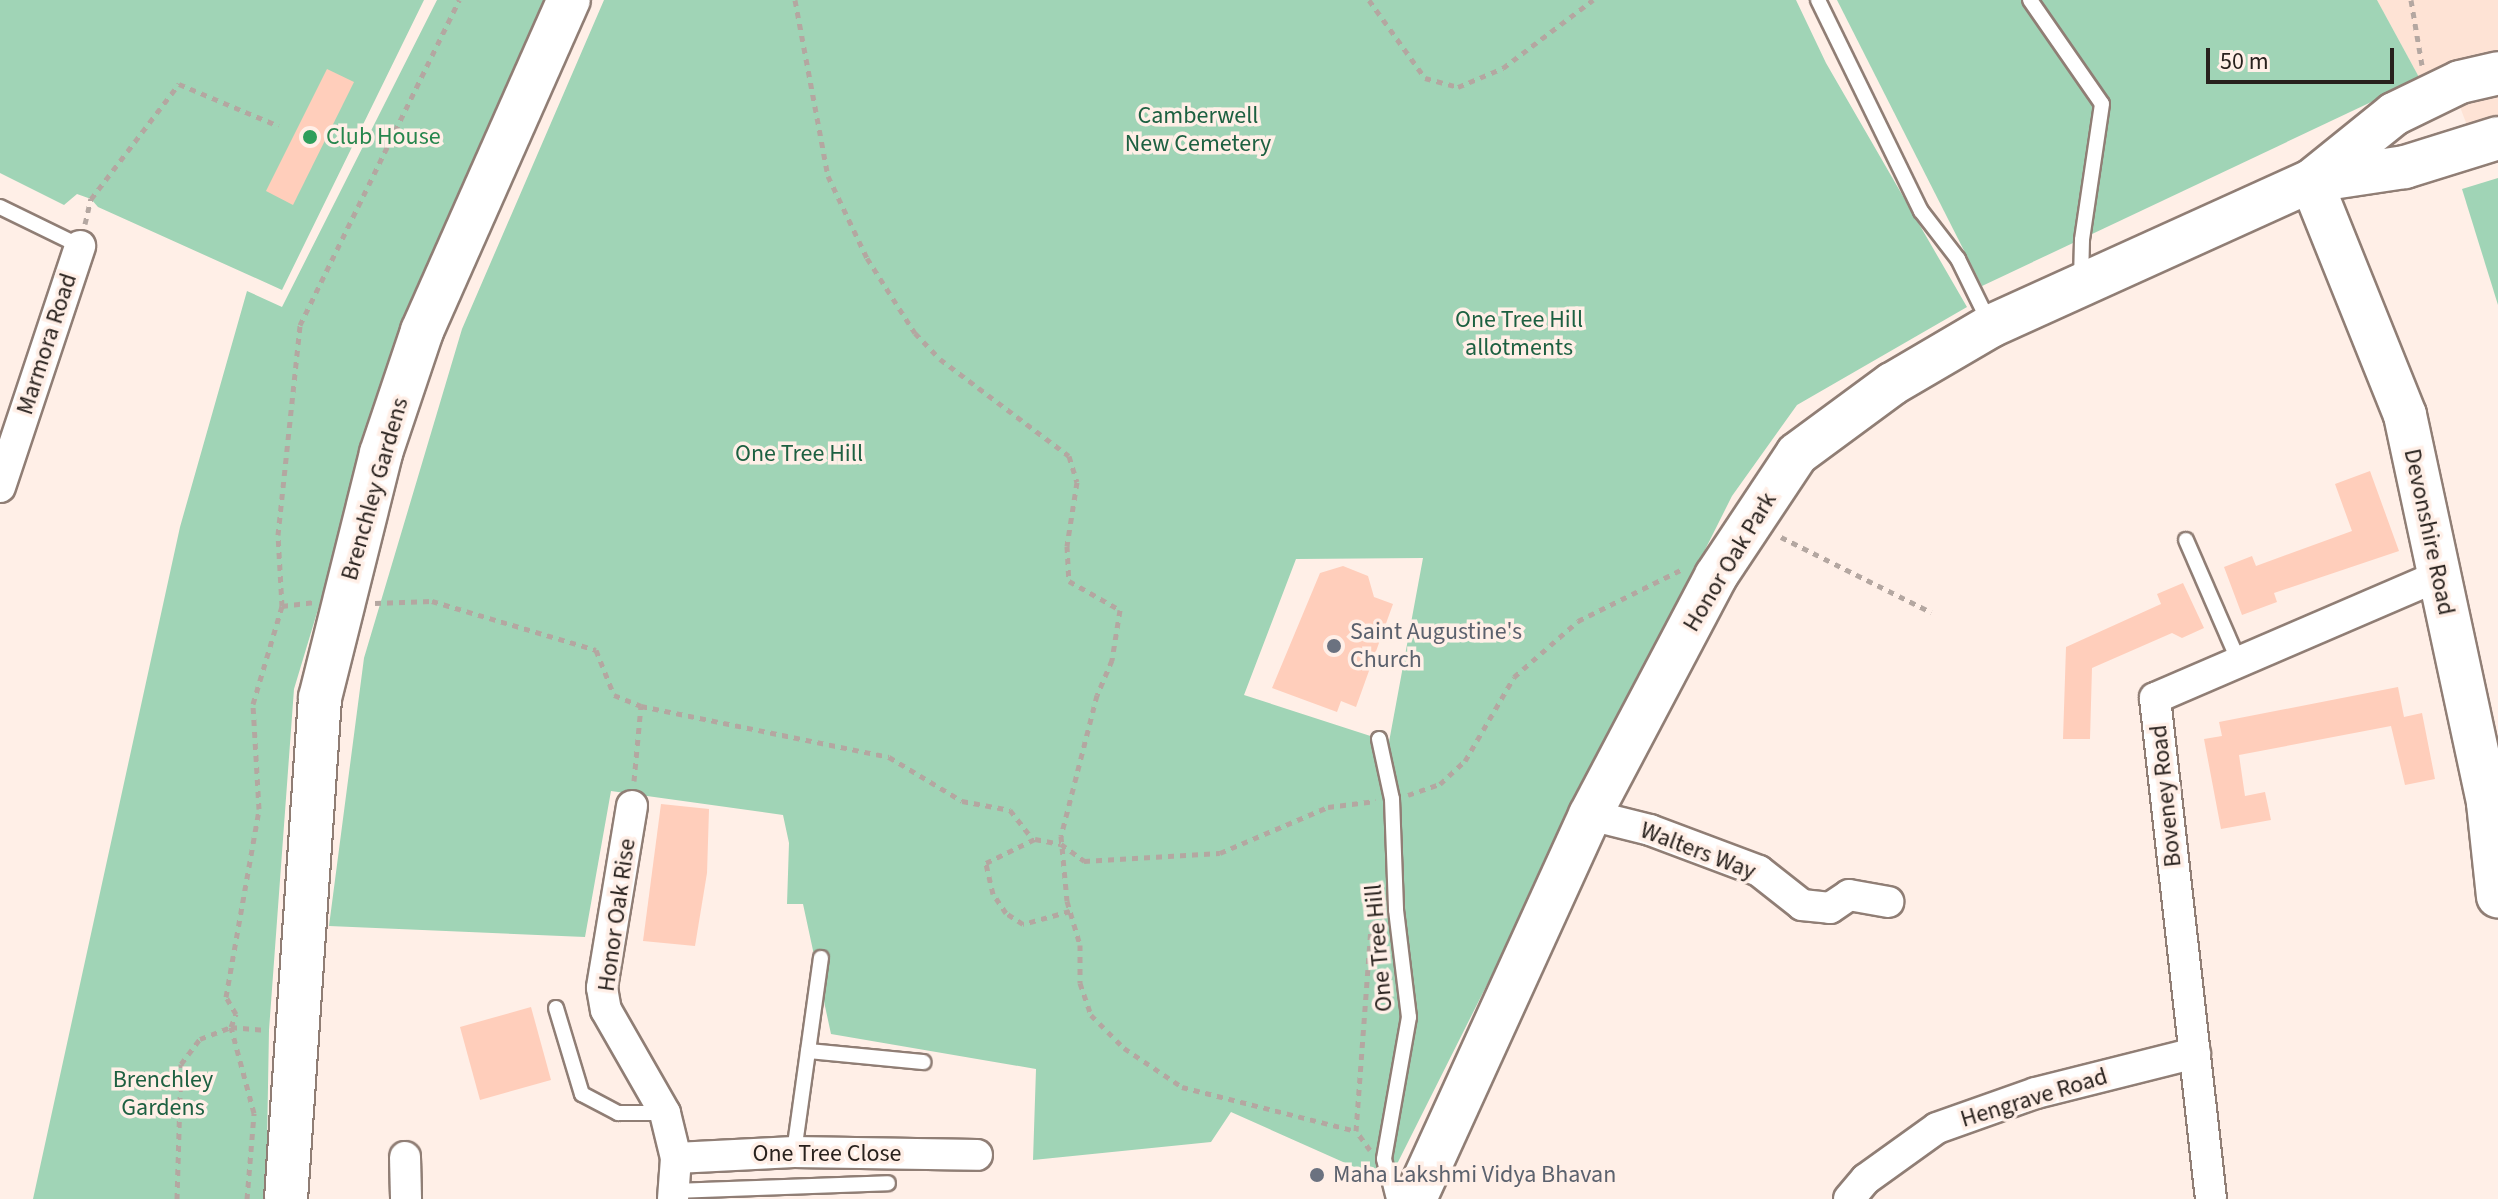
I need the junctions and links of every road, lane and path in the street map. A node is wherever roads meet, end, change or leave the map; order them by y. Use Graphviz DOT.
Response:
graph roads {
  1 [pos="459,0"];
  2 [pos="569,0"];
  3 [pos="795,0"];
  4 [pos="1369,0"];
  5 [pos="1593,0"];
  6 [pos="1818,0"];
  7 [pos="2030,0"];
  8 [pos="2411,0"];
  9 [pos="2494,73"];
  10 [pos="2428,97"];
  11 [pos="279,126"];
  12 [pos="2493,140"];
  13 [pos="2311,181"];
  14 [pos="0,207"];
  15 [pos="80,246"];
  16 [pos="2081,285"];
  17 [pos="1991,326"];
  18 [pos="0,487"];
  19 [pos="1752,523"];
  20 [pos="2186,540"];
  21 [pos="1684,568"];
  22 [pos="2438,576"];
  23 [pos="368,604"];
  24 [pos="1931,612"];
  25 [pos="2239,662"];
  26 [pos="641,706"];
  27 [pos="1379,739"];
  28 [pos="1399,798"];
  29 [pos="1385,800"];
  30 [pos="632,806"];
  31 [pos="1590,815"];
  32 [pos="1029,834"];
  33 [pos="1061,844"];
  34 [pos="2498,896"];
  35 [pos="1888,902"];
  36 [pos="1396,910"];
  37 [pos="1070,911"];
  38 [pos="821,958"];
  39 [pos="556,1008"];
  40 [pos="231,1027"];
  41 [pos="808,1051"];
  42 [pos="2195,1053"];
  43 [pos="923,1062"];
  44 [pos="665,1113"];
  45 [pos="794,1152"];
  46 [pos="977,1155"];
  47 [pos="405,1157"];
  48 [pos="676,1158"];
  49 [pos="888,1183"];
  50 [pos="674,1195"];
  51 [pos="177,1199"];
  52 [pos="247,1199"];
  53 [pos="286,1199"];
  54 [pos="406,1199"];
  55 [pos="1394,1199"];
  56 [pos="1415,1199"];
  57 [pos="1849,1199"];
  58 [pos="2211,1199"];
  1 -- 40 [label="path"];
  2 -- 53 [label="street, Brenchley Gardens"];
  3 -- 33 [label="path"];
  4 -- 5 [label="path"];
  6 -- 17 [label="lane"];
  7 -- 16 [label="lane"];
  8 -- 10 [label="path"];
  9 -- 10 [label="street, Honor Oak Park"];
  10 -- 13 [label="street, Honor Oak Park"];
  11 -- 15 [label="path"];
  12 -- 13 [label="street, Honor Oak Park"];
  13 -- 16 [label="street, Honor Oak Park"];
  13 -- 22 [label="street, Devonshire Road"];
  14 -- 15 [label="lane"];
  15 -- 18 [label="street, Marmora Road"];
  16 -- 17 [label="street, Honor Oak Park"];
  17 -- 19 [label="street, Honor Oak Park"];
  19 -- 24 [label="path"];
  19 -- 31 [label="street, Honor Oak Park"];
  20 -- 25 [label="lane"];
  21 -- 28 [label="path"];
  22 -- 25 [label="street, Boveney Road"];
  22 -- 34 [label="street, Devonshire Road"];
  23 -- 26 [label="path"];
  25 -- 42 [label="street, Boveney Road"];
  26 -- 30 [label="path"];
  26 -- 32 [label="path"];
  27 -- 36 [label="lane, One Tree Hill"];
  29 -- 33 [label="path"];
  30 -- 44 [label="street, Honor Oak Rise"];
  31 -- 35 [label="street, Walters Way"];
  31 -- 56 [label="street, Honor Oak Park"];
  33 -- 37 [label="path"];
  33 -- 37 [label="path"];
  36 -- 37 [label="path"];
  36 -- 55 [label="lane, One Tree Hill"];
  38 -- 41 [label="lane"];
  39 -- 44 [label="lane"];
  40 -- 51 [label="path"];
  40 -- 52 [label="path"];
  41 -- 43 [label="lane"];
  41 -- 45 [label="lane"];
  42 -- 57 [label="street, Hengrave Road"];
  42 -- 58 [label="street, Boveney Road"];
  44 -- 48 [label="street, Honor Oak Rise"];
  45 -- 46 [label="street, One Tree Close"];
  45 -- 48 [label="street, One Tree Close"];
  47 -- 54 [label="street"];
  48 -- 50 [label="street, Honor Oak Rise"];
  49 -- 50 [label="lane"];
}
